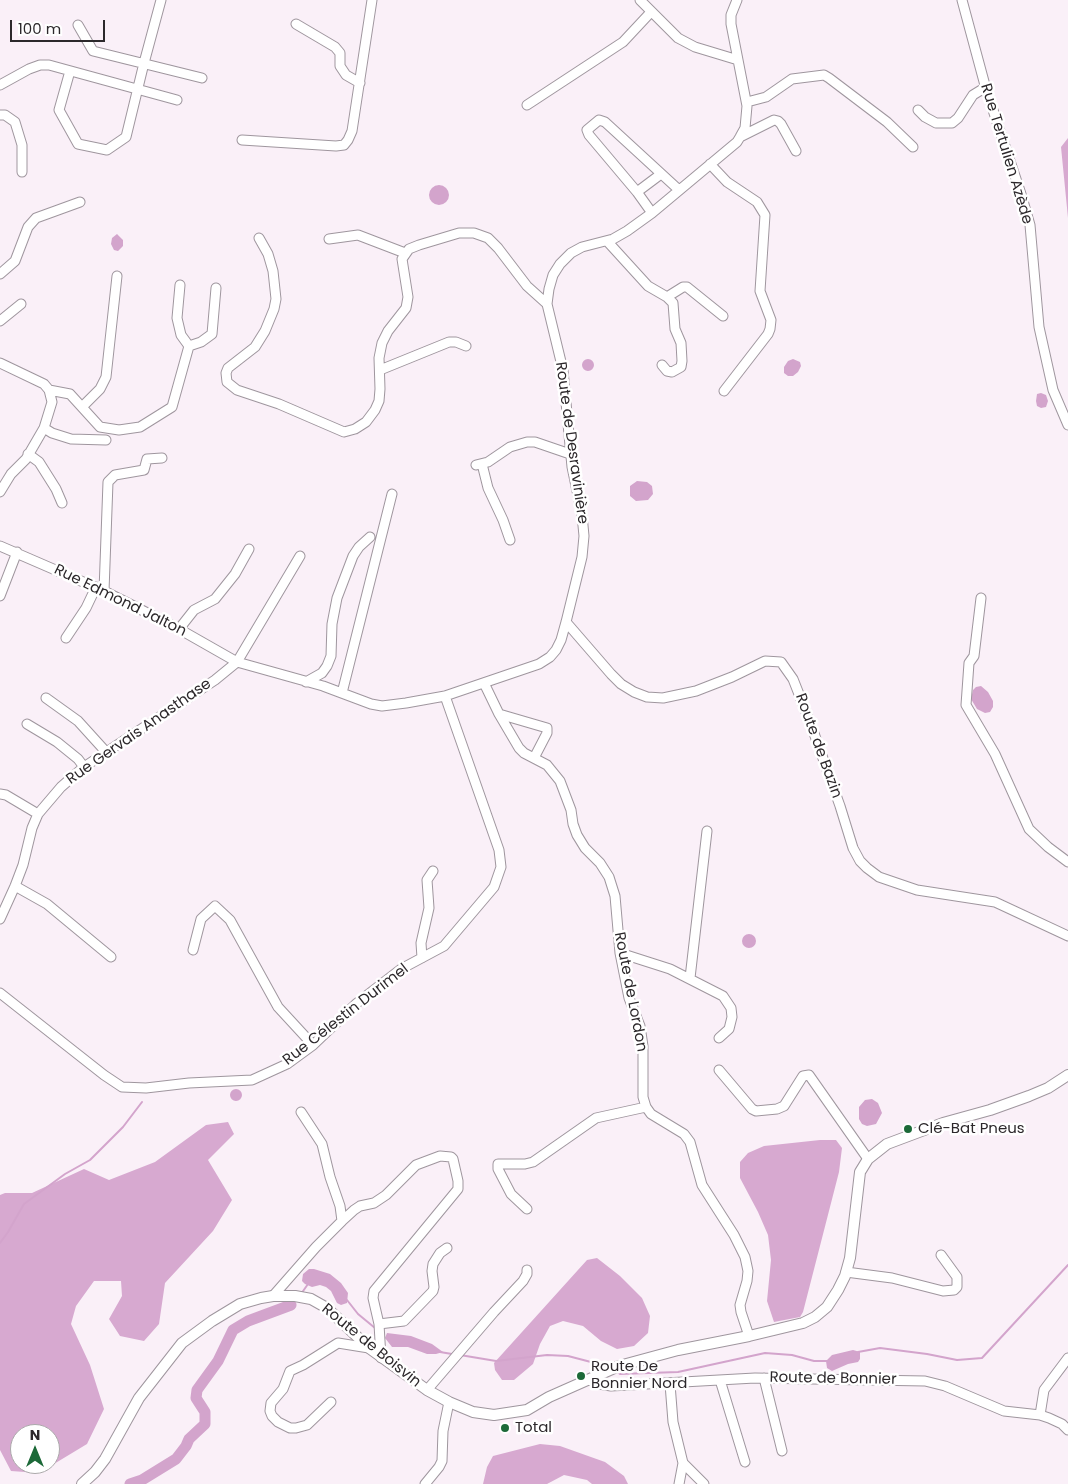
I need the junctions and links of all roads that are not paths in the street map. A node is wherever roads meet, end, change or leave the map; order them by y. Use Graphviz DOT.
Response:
graph roads {
  1 [pos="161,0"];
  2 [pos="372,0"];
  3 [pos="640,0"];
  4 [pos="737,0"];
  5 [pos="962,0"];
  6 [pos="651,12"];
  7 [pos="296,24"];
  8 [pos="78,25"];
  9 [pos="738,60"];
  10 [pos="144,63"];
  11 [pos="70,71"];
  12 [pos="202,78"];
  13 [pos="360,82"];
  14 [pos="0,85"];
  15 [pos="986,87"];
  16 [pos="137,89"];
  17 [pos="177,100"];
  18 [pos="747,102"];
  19 [pos="527,106"];
  20 [pos="918,110"];
  21 [pos="0,115"];
  22 [pos="740,137"];
  23 [pos="242,140"];
  24 [pos="913,147"];
  25 [pos="796,151"];
  26 [pos="710,164"];
  27 [pos="22,172"];
  28 [pos="661,174"];
  29 [pos="679,190"];
  30 [pos="637,192"];
  31 [pos="80,202"];
  32 [pos="652,213"];
  33 [pos="259,238"];
  34 [pos="328,239"];
  35 [pos="607,241"];
  36 [pos="405,253"];
  37 [pos="0,274"];
  38 [pos="117,276"];
  39 [pos="180,284"];
  40 [pos="216,288"];
  41 [pos="667,297"];
  42 [pos="21,304"];
  43 [pos="547,304"];
  44 [pos="723,316"];
  45 [pos="0,321"];
  46 [pos="189,346"];
  47 [pos="466,346"];
  48 [pos="0,363"];
  49 [pos="662,365"];
  50 [pos="380,370"];
  51 [pos="49,390"];
  52 [pos="724,391"];
  53 [pos="82,406"];
  54 [pos="1068,425"];
  55 [pos="44,428"];
  56 [pos="106,440"];
  57 [pos="28,454"];
  58 [pos="570,454"];
  59 [pos="162,458"];
  60 [pos="0,492"];
  61 [pos="392,494"];
  62 [pos="62,503"];
  63 [pos="370,537"];
  64 [pos="510,540"];
  65 [pos="0,546"];
  66 [pos="249,549"];
  67 [pos="17,552"];
  68 [pos="300,556"];
  69 [pos="100,589"];
  70 [pos="0,596"];
  71 [pos="981,598"];
  72 [pos="566,622"];
  73 [pos="179,629"];
  74 [pos="578,635"];
  75 [pos="66,638"];
  76 [pos="561,640"];
  77 [pos="237,662"];
  78 [pos="306,682"];
  79 [pos="484,683"];
  80 [pos="342,693"];
  81 [pos="445,696"];
  82 [pos="46,698"];
  83 [pos="499,714"];
  84 [pos="27,724"];
  85 [pos="108,753"];
  86 [pos="534,758"];
  87 [pos="84,767"];
  88 [pos="0,794"];
  89 [pos="38,814"];
  90 [pos="707,831"];
  91 [pos="1068,862"];
  92 [pos="433,871"];
  93 [pos="16,886"];
  94 [pos="0,919"];
  95 [pos="1068,936"];
  96 [pos="193,950"];
  97 [pos="620,953"];
  98 [pos="110,957"];
  99 [pos="422,958"];
  100 [pos="690,978"];
  101 [pos="0,993"];
  102 [pos="719,1038"];
  103 [pos="313,1045"];
  104 [pos="719,1070"];
  105 [pos="1068,1075"];
  106 [pos="646,1107"];
  107 [pos="301,1112"];
  108 [pos="868,1159"];
  109 [pos="527,1209"];
  110 [pos="342,1221"];
  111 [pos="447,1248"];
  112 [pos="941,1255"];
  113 [pos="527,1270"];
  114 [pos="846,1272"];
  115 [pos="273,1296"];
  116 [pos="379,1324"];
  117 [pos="749,1336"];
  118 [pos="369,1348"];
  119 [pos="381,1358"];
  120 [pos="1068,1358"];
  121 [pos="764,1378"];
  122 [pos="589,1380"];
  123 [pos="720,1380"];
  124 [pos="670,1384"];
  125 [pos="427,1390"];
  126 [pos="331,1402"];
  127 [pos="448,1402"];
  128 [pos="1040,1415"];
  129 [pos="1068,1428"];
  130 [pos="782,1451"];
  131 [pos="745,1462"];
  132 [pos="683,1463"];
  133 [pos="82,1484"];
  134 [pos="425,1484"];
  135 [pos="679,1484"];
  136 [pos="704,1484"];
  1 -- 10 [label="street"];
  2 -- 13 [label="street"];
  3 -- 6 [label="street"];
  4 -- 9 [label="street"];
  5 -- 15 [label="street, Rue Tertulien Azède"];
  6 -- 9 [label="street"];
  6 -- 19 [label="street"];
  7 -- 13 [label="street"];
  8 -- 10 [label="street"];
  9 -- 18 [label="street"];
  10 -- 12 [label="street"];
  10 -- 16 [label="street"];
  11 -- 14 [label="street"];
  11 -- 16 [label="street"];
  11 -- 16 [label="street"];
  13 -- 23 [label="street"];
  15 -- 20 [label="street"];
  15 -- 54 [label="street, Rue Tertulien Azède"];
  16 -- 17 [label="street"];
  18 -- 22 [label="street"];
  18 -- 24 [label="street"];
  21 -- 27 [label="street"];
  22 -- 25 [label="street, Route de Desravinière"];
  22 -- 26 [label="street, Route de Desravinière"];
  26 -- 29 [label="street, Route de Desravinière"];
  26 -- 52 [label="street"];
  28 -- 29 [label="street"];
  28 -- 30 [label="street"];
  28 -- 30 [label="street"];
  29 -- 32 [label="street, Route de Desravinière"];
  30 -- 32 [label="street"];
  31 -- 37 [label="street"];
  32 -- 35 [label="street, Route de Desravinière"];
  33 -- 50 [label="street"];
  34 -- 36 [label="street"];
  35 -- 41 [label="street"];
  35 -- 43 [label="street, Route de Desravinière"];
  36 -- 43 [label="street"];
  36 -- 50 [label="street"];
  38 -- 53 [label="street"];
  39 -- 46 [label="street"];
  40 -- 46 [label="street"];
  41 -- 44 [label="street"];
  41 -- 49 [label="street"];
  42 -- 45 [label="street"];
  43 -- 58 [label="street, Route de Desravinière"];
  46 -- 53 [label="street"];
  47 -- 50 [label="street"];
  48 -- 51 [label="street"];
  51 -- 53 [label="street"];
  51 -- 55 [label="street"];
  55 -- 56 [label="street"];
  55 -- 57 [label="street"];
  57 -- 60 [label="street"];
  57 -- 62 [label="street"];
  58 -- 64 [label="street"];
  58 -- 72 [label="street, Route de Desravinière"];
  59 -- 69 [label="street"];
  61 -- 80 [label="street"];
  63 -- 78 [label="street"];
  65 -- 67 [label="street, Rue Edmond Jalton"];
  66 -- 73 [label="street"];
  67 -- 69 [label="street, Rue Edmond Jalton"];
  67 -- 70 [label="street"];
  68 -- 77 [label="street, Rue Gervais Anasthase"];
  69 -- 73 [label="street, Rue Edmond Jalton"];
  69 -- 75 [label="street"];
  71 -- 91 [label="street"];
  72 -- 74 [label="street, Route de Bazin"];
  72 -- 76 [label="street, Route de Desravinière"];
  73 -- 77 [label="street, Rue Edmond Jalton"];
  74 -- 76 [label="street"];
  74 -- 95 [label="street, Route de Bazin"];
  76 -- 79 [label="street, Route de Desravinière"];
  77 -- 78 [label="street, Route de Desravinière"];
  77 -- 85 [label="street, Rue Gervais Anasthase"];
  78 -- 80 [label="street, Route de Desravinière"];
  79 -- 81 [label="street, Route de Desravinière"];
  79 -- 83 [label="street, Route de Lordon"];
  80 -- 81 [label="street, Route de Desravinière"];
  81 -- 99 [label="street, Rue Célestin Durimel"];
  82 -- 85 [label="street"];
  83 -- 86 [label="street, Route de Lordon"];
  83 -- 86 [label="street"];
  84 -- 87 [label="street"];
  85 -- 87 [label="street, Rue Gervais Anasthase"];
  86 -- 97 [label="street, Route de Lordon"];
  87 -- 89 [label="street, Rue Gervais Anasthase"];
  88 -- 89 [label="street"];
  89 -- 93 [label="street, Rue Gervais Anasthase"];
  90 -- 100 [label="street"];
  92 -- 99 [label="street"];
  93 -- 94 [label="street, Rue Gervais Anasthase"];
  93 -- 98 [label="street"];
  96 -- 103 [label="street"];
  97 -- 100 [label="street"];
  97 -- 106 [label="street, Route de Lordon"];
  99 -- 103 [label="street, Rue Célestin Durimel"];
  100 -- 102 [label="street"];
  101 -- 103 [label="street, Rue Célestin Durimel"];
  104 -- 108 [label="street"];
  105 -- 108 [label="main road, Route de Boisvin"];
  106 -- 109 [label="street"];
  106 -- 117 [label="street"];
  107 -- 110 [label="street"];
  108 -- 114 [label="main road, Route de Boisvin"];
  110 -- 115 [label="street"];
  110 -- 116 [label="street"];
  111 -- 116 [label="street"];
  112 -- 114 [label="street"];
  113 -- 125 [label="street"];
  114 -- 117 [label="main road, Route de Boisvin"];
  115 -- 118 [label="main road, Route de Boisvin"];
  115 -- 133 [label="main road, Route de Boisvin"];
  116 -- 119 [label="street"];
  117 -- 122 [label="main road, Route de Boisvin"];
  118 -- 119 [label="main road, Route de Boisvin"];
  118 -- 126 [label="street"];
  119 -- 125 [label="main road, Route de Boisvin"];
  120 -- 128 [label="street"];
  121 -- 123 [label="street, Route de Bonnier"];
  121 -- 128 [label="street, Route de Bonnier"];
  121 -- 130 [label="street"];
  122 -- 124 [label="street, Route de Bonnier"];
  122 -- 127 [label="main road, Route de Boisvin"];
  123 -- 124 [label="street, Route de Bonnier"];
  123 -- 131 [label="street"];
  124 -- 132 [label="street"];
  125 -- 127 [label="main road, Route de Boisvin"];
  127 -- 134 [label="street"];
  128 -- 129 [label="street, Route de Bonnier"];
  132 -- 135 [label="street"];
  132 -- 136 [label="street"];
}
